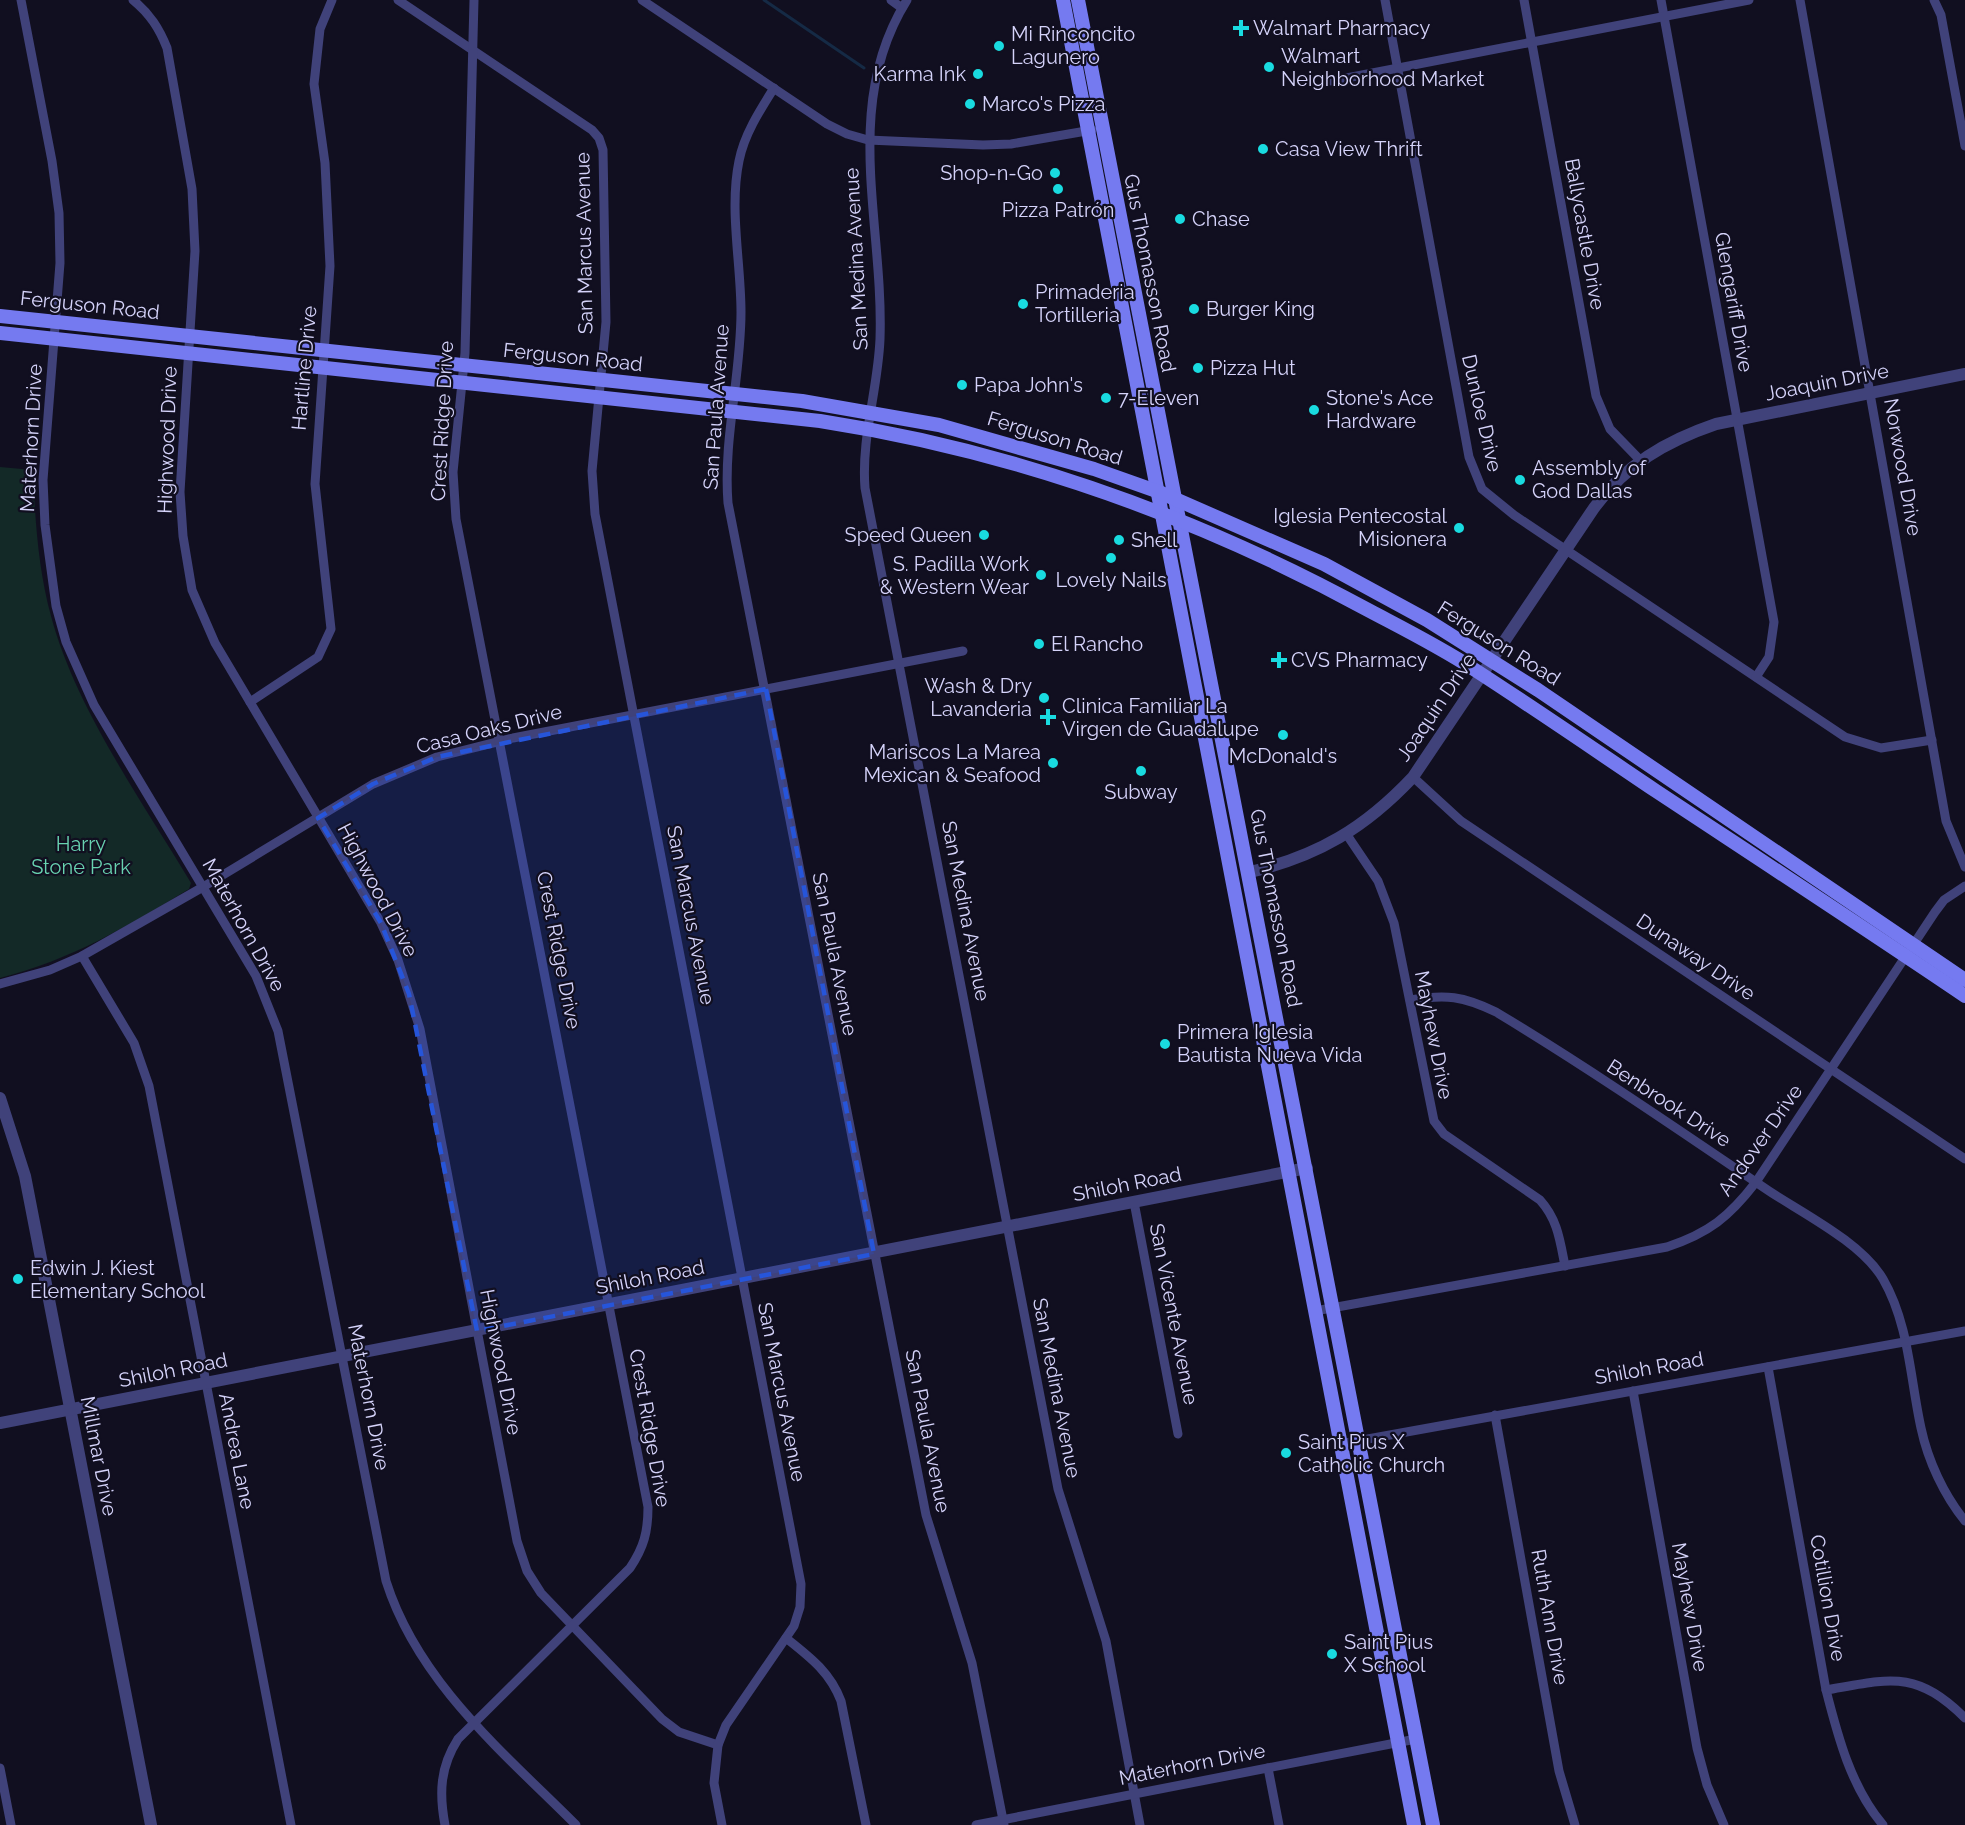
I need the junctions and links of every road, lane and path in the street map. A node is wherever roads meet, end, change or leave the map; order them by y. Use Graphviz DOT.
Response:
graph roads {
  1 [pos="21,0"];
  2 [pos="133,0"];
  3 [pos="332,0"];
  4 [pos="398,0"];
  5 [pos="474,0"];
  6 [pos="642,0"];
  7 [pos="891,0"];
  8 [pos="1063,0"];
  9 [pos="1078,0"];
  10 [pos="1386,0"];
  11 [pos="1524,0"];
  12 [pos="1661,0"];
  13 [pos="1749,0"];
  14 [pos="1800,0"];
  15 [pos="1934,0"];
  16 [pos="904,4"];
  17 [pos="1664,16"];
  18 [pos="1082,18"];
  19 [pos="1067,22"];
  20 [pos="1532,43"];
  21 [pos="473,49"];
  22 [pos="1398,69"];
  23 [pos="1331,81"];
  24 [pos="774,88"];
  25 [pos="1095,130"];
  26 [pos="868,140"];
  27 [pos="1965,146"];
  28 [pos="1127,292"];
  29 [pos="0,315"];
  30 [pos="56,322"];
  31 [pos="0,333"];
  32 [pos="190,335"];
  33 [pos="54,338"];
  34 [pos="324,349"];
  35 [pos="188,353"];
  36 [pos="464,365"];
  37 [pos="322,367"];
  38 [pos="1965,374"];
  39 [pos="602,380"];
  40 [pos="463,382"];
  41 [pos="735,393"];
  42 [pos="1872,393"];
  43 [pos="600,397"];
  44 [pos="733,411"];
  45 [pos="871,412"];
  46 [pos="1737,420"];
  47 [pos="868,429"];
  48 [pos="1640,460"];
  49 [pos="1159,492"];
  50 [pos="1175,500"];
  51 [pos="1162,512"];
  52 [pos="1180,520"];
  53 [pos="1566,549"];
  54 [pos="1183,620"];
  55 [pos="1202,628"];
  56 [pos="963,651"];
  57 [pos="1492,660"];
  58 [pos="900,663"];
  59 [pos="1482,674"];
  60 [pos="1756,677"];
  61 [pos="766,689"];
  62 [pos="250,702"];
  63 [pos="634,715"];
  64 [pos="1222,734"];
  65 [pos="1206,737"];
  66 [pos="1932,740"];
  67 [pos="500,741"];
  68 [pos="1413,777"];
  69 [pos="318,818"];
  70 [pos="1728,821"];
  71 [pos="1720,833"];
  72 [pos="1347,835"];
  73 [pos="1965,867"];
  74 [pos="1250,872"];
  75 [pos="1232,874"];
  76 [pos="1965,886"];
  77 [pos="203,887"];
  78 [pos="1911,951"];
  79 [pos="82,956"];
  80 [pos="1965,980"];
  81 [pos="0,984"];
  82 [pos="1965,996"];
  83 [pos="1410,1000"];
  84 [pos="1831,1069"];
  85 [pos="0,1098"];
  86 [pos="1965,1159"];
  87 [pos="1307,1168"];
  88 [pos="1290,1172"];
  89 [pos="1756,1182"];
  90 [pos="1134,1202"];
  91 [pos="1008,1227"];
  92 [pos="874,1254"];
  93 [pos="1565,1266"];
  94 [pos="742,1279"];
  95 [pos="609,1305"];
  96 [pos="1333,1308"];
  97 [pos="1315,1311"];
  98 [pos="477,1331"];
  99 [pos="1965,1331"];
  100 [pos="1906,1342"];
  101 [pos="344,1357"];
  102 [pos="1768,1367"];
  103 [pos="206,1384"];
  104 [pos="1633,1391"];
  105 [pos="70,1409"];
  106 [pos="1495,1415"];
  107 [pos="0,1423"];
  108 [pos="1178,1434"];
  109 [pos="1359,1440"];
  110 [pos="1340,1444"];
  111 [pos="1965,1521"];
  112 [pos="1390,1605"];
  113 [pos="1372,1608"];
  114 [pos="570,1625"];
  115 [pos="786,1638"];
  116 [pos="1826,1690"];
  117 [pos="1965,1718"];
  118 [pos="474,1722"];
  119 [pos="1416,1739"];
  120 [pos="1398,1743"];
  121 [pos="718,1745"];
  122 [pos="0,1768"];
  123 [pos="1268,1768"];
  124 [pos="1134,1794"];
  125 [pos="1003,1822"];
  126 [pos="11,1825"];
  127 [pos="151,1825"];
  128 [pos="291,1825"];
  129 [pos="445,1825"];
  130 [pos="576,1825"];
  131 [pos="722,1825"];
  132 [pos="866,1825"];
  133 [pos="976,1825"];
  134 [pos="1140,1825"];
  135 [pos="1279,1825"];
  136 [pos="1414,1825"];
  137 [pos="1433,1825"];
  138 [pos="1575,1825"];
  139 [pos="1724,1825"];
  140 [pos="1883,1825"];
  1 -- 30 [label="street, Materhorn Drive"];
  2 -- 32 [label="street, Highwood Drive"];
  3 -- 34 [label="street, Hartline Drive"];
  4 -- 21 [label="street"];
  5 -- 21 [label="street, Crest Ridge Drive"];
  6 -- 24 [label="street"];
  7 -- 16 [label="street"];
  8 -- 19 [label="main road, Gus Thomasson Road"];
  9 -- 18 [label="main road, Gus Thomasson Road"];
  10 -- 22 [label="street, Dunloe Drive"];
  11 -- 20 [label="street, Ballycastle Drive"];
  12 -- 17 [label="street, Glengariff Drive"];
  13 -- 17 [label="street"];
  14 -- 42 [label="street, Norwood Drive"];
  15 -- 27 [label="street"];
  16 -- 26 [label="street, San Medina Avenue"];
  17 -- 20 [label="street"];
  17 -- 46 [label="street, Glengariff Drive"];
  18 -- 19 [label="main road"];
  18 -- 25 [label="main road, Gus Thomasson Road"];
  19 -- 25 [label="main road, Gus Thomasson Road"];
  20 -- 22 [label="street"];
  20 -- 48 [label="street, Ballycastle Drive"];
  21 -- 36 [label="street, Crest Ridge Drive"];
  21 -- 39 [label="street, San Marcus Avenue"];
  22 -- 23 [label="street"];
  22 -- 53 [label="street, Dunloe Drive"];
  24 -- 26 [label="street"];
  24 -- 41 [label="street, San Paula Avenue"];
  25 -- 26 [label="street"];
  25 -- 28 [label="main road, Gus Thomasson Road"];
  26 -- 45 [label="street, San Medina Avenue"];
  28 -- 49 [label="main road, Gus Thomasson Road"];
  28 -- 50 [label="main road, Gus Thomasson Road"];
  29 -- 30 [label="main road, Ferguson Road"];
  30 -- 32 [label="main road, Ferguson Road"];
  30 -- 33 [label="street, Materhorn Drive"];
  31 -- 33 [label="main road, Ferguson Road"];
  32 -- 34 [label="main road, Ferguson Road"];
  32 -- 35 [label="street, Highwood Drive"];
  33 -- 35 [label="main road, Ferguson Road"];
  33 -- 77 [label="street, Materhorn Drive"];
  34 -- 36 [label="main road, Ferguson Road"];
  34 -- 37 [label="street, Hartline Drive"];
  35 -- 37 [label="main road, Ferguson Road"];
  35 -- 62 [label="street, Highwood Drive"];
  36 -- 39 [label="main road, Ferguson Road"];
  36 -- 40 [label="street, Crest Ridge Drive"];
  37 -- 40 [label="main road, Ferguson Road"];
  37 -- 62 [label="street, Hartline Drive"];
  38 -- 42 [label="street, Joaquin Drive"];
  39 -- 41 [label="main road, Ferguson Road"];
  39 -- 43 [label="street, San Marcus Avenue"];
  40 -- 43 [label="main road, Ferguson Road"];
  40 -- 67 [label="street, Crest Ridge Drive"];
  41 -- 44 [label="street, San Paula Avenue"];
  41 -- 45 [label="main road, Ferguson Road"];
  42 -- 46 [label="street, Joaquin Drive"];
  42 -- 66 [label="street, Norwood Drive"];
  43 -- 44 [label="main road, Ferguson Road"];
  43 -- 63 [label="street, San Marcus Avenue"];
  44 -- 47 [label="main road, Ferguson Road"];
  44 -- 61 [label="street, San Paula Avenue"];
  45 -- 47 [label="street, San Medina Avenue"];
  45 -- 49 [label="main road, Ferguson Road"];
  46 -- 48 [label="street, Joaquin Drive"];
  46 -- 60 [label="street, Glengariff Drive"];
  47 -- 51 [label="main road, Ferguson Road"];
  47 -- 58 [label="street, San Medina Avenue"];
  48 -- 53 [label="street, Joaquin Drive"];
  49 -- 50 [label="main road, Ferguson Road"];
  49 -- 51 [label="main road, Gus Thomasson Road"];
  50 -- 52 [label="main road, Gus Thomasson Road"];
  50 -- 57 [label="main road, Ferguson Road"];
  51 -- 52 [label="main road, Ferguson Road"];
  51 -- 54 [label="main road, Gus Thomasson Road"];
  52 -- 55 [label="main road, Gus Thomasson Road"];
  52 -- 59 [label="main road, Ferguson Road"];
  53 -- 57 [label="street, Joaquin Drive"];
  53 -- 60 [label="street, Dunloe Drive"];
  54 -- 55 [label="main road"];
  54 -- 65 [label="main road, Gus Thomasson Road"];
  55 -- 64 [label="main road, Gus Thomasson Road"];
  56 -- 58 [label="street, Casa Oaks Drive"];
  57 -- 59 [label="street, Joaquin Drive"];
  57 -- 70 [label="main road, Ferguson Road"];
  58 -- 61 [label="street, Casa Oaks Drive"];
  58 -- 91 [label="street, San Medina Avenue"];
  59 -- 68 [label="street, Joaquin Drive"];
  59 -- 71 [label="main road, Ferguson Road"];
  60 -- 66 [label="street, Dunloe Drive"];
  61 -- 63 [label="street, Casa Oaks Drive"];
  61 -- 92 [label="street, San Paula Avenue"];
  62 -- 69 [label="street, Highwood Drive"];
  63 -- 67 [label="street, Casa Oaks Drive"];
  63 -- 94 [label="street, San Marcus Avenue"];
  64 -- 65 [label="main road"];
  64 -- 74 [label="main road, Gus Thomasson Road"];
  65 -- 75 [label="main road, Gus Thomasson Road"];
  66 -- 73 [label="street, Norwood Drive"];
  67 -- 69 [label="street, Casa Oaks Drive"];
  67 -- 95 [label="street, Crest Ridge Drive"];
  68 -- 72 [label="street, Joaquin Drive"];
  68 -- 84 [label="street, Dunaway Drive"];
  69 -- 77 [label="street, Casa Oaks Drive"];
  69 -- 98 [label="street, Highwood Drive"];
  70 -- 71 [label="main road"];
  70 -- 78 [label="main road, Ferguson Road"];
  71 -- 78 [label="main road, Ferguson Road"];
  72 -- 74 [label="street, Joaquin Drive"];
  72 -- 83 [label="street, Mayhew Drive"];
  74 -- 75 [label="main road"];
  74 -- 87 [label="main road, Gus Thomasson Road"];
  75 -- 88 [label="main road, Gus Thomasson Road"];
  76 -- 78 [label="street, Andover Drive"];
  77 -- 79 [label="street, Casa Oaks Drive"];
  77 -- 101 [label="street, Materhorn Drive"];
  78 -- 80 [label="main road, Ferguson Road"];
  78 -- 82 [label="main road, Ferguson Road"];
  78 -- 84 [label="street, Andover Drive"];
  79 -- 81 [label="street, Casa Oaks Drive"];
  79 -- 103 [label="street, Andrea Lane"];
  83 -- 89 [label="street, Benbrook Drive"];
  83 -- 93 [label="street, Mayhew Drive"];
  84 -- 86 [label="street, Dunaway Drive"];
  84 -- 89 [label="street, Andover Drive"];
  85 -- 105 [label="street, Millmar Drive"];
  87 -- 88 [label="street, Shiloh Road"];
  87 -- 96 [label="main road, Gus Thomasson Road"];
  88 -- 90 [label="street, Shiloh Road"];
  88 -- 97 [label="main road, Gus Thomasson Road"];
  89 -- 93 [label="street, Andover Drive"];
  89 -- 100 [label="street, Benbrook Drive"];
  90 -- 91 [label="street, Shiloh Road"];
  90 -- 108 [label="street, San Vicente Avenue"];
  91 -- 92 [label="street, Shiloh Road"];
  91 -- 124 [label="street, San Medina Avenue"];
  92 -- 94 [label="street, Shiloh Road"];
  92 -- 125 [label="street, San Paula Avenue"];
  93 -- 96 [label="street, Andover Drive"];
  94 -- 95 [label="street, Shiloh Road"];
  94 -- 115 [label="street, San Marcus Avenue"];
  95 -- 98 [label="street, Shiloh Road"];
  95 -- 114 [label="street, Crest Ridge Drive"];
  96 -- 97 [label="street, Andover Drive"];
  96 -- 109 [label="main road, Gus Thomasson Road"];
  97 -- 110 [label="main road, Gus Thomasson Road"];
  98 -- 101 [label="street, Shiloh Road"];
  98 -- 114 [label="street, Highwood Drive"];
  99 -- 100 [label="street, Shiloh Road"];
  100 -- 102 [label="street, Shiloh Road"];
  100 -- 111 [label="street, Benbrook Drive"];
  101 -- 103 [label="street, Shiloh Road"];
  101 -- 118 [label="street, Materhorn Drive"];
  102 -- 104 [label="street, Shiloh Road"];
  102 -- 116 [label="street, Cotillion Drive"];
  103 -- 105 [label="street, Shiloh Road"];
  103 -- 128 [label="street, Andrea Lane"];
  104 -- 106 [label="street, Shiloh Road"];
  104 -- 139 [label="street, Mayhew Drive"];
  105 -- 107 [label="street, Shiloh Road"];
  105 -- 127 [label="street, Millmar Drive"];
  106 -- 109 [label="street, Shiloh Road"];
  106 -- 138 [label="street, Ruth Ann Drive"];
  109 -- 110 [label="street, Shiloh Road"];
  109 -- 112 [label="main road, Gus Thomasson Road"];
  110 -- 113 [label="main road, Gus Thomasson Road"];
  112 -- 113 [label="street"];
  112 -- 119 [label="main road, Gus Thomasson Road"];
  113 -- 120 [label="main road, Gus Thomasson Road"];
  114 -- 118 [label="street, Crest Ridge Drive"];
  114 -- 121 [label="street, Highwood Drive"];
  115 -- 121 [label="street, San Marcus Avenue"];
  115 -- 132 [label="street"];
  116 -- 117 [label="street"];
  116 -- 140 [label="street, Cotillion Drive"];
  118 -- 129 [label="street, Crest Ridge Drive"];
  118 -- 130 [label="street, Materhorn Drive"];
  119 -- 120 [label="street, Materhorn Drive"];
  119 -- 137 [label="main road, Gus Thomasson Road"];
  120 -- 123 [label="street, Materhorn Drive"];
  120 -- 136 [label="main road, Gus Thomasson Road"];
  121 -- 131 [label="street, San Marcus Avenue"];
  122 -- 126 [label="street"];
  123 -- 124 [label="street, Materhorn Drive"];
  123 -- 135 [label="street"];
  124 -- 125 [label="street, Materhorn Drive"];
  124 -- 134 [label="street, San Medina Avenue"];
  125 -- 133 [label="street, Materhorn Drive"];
}
